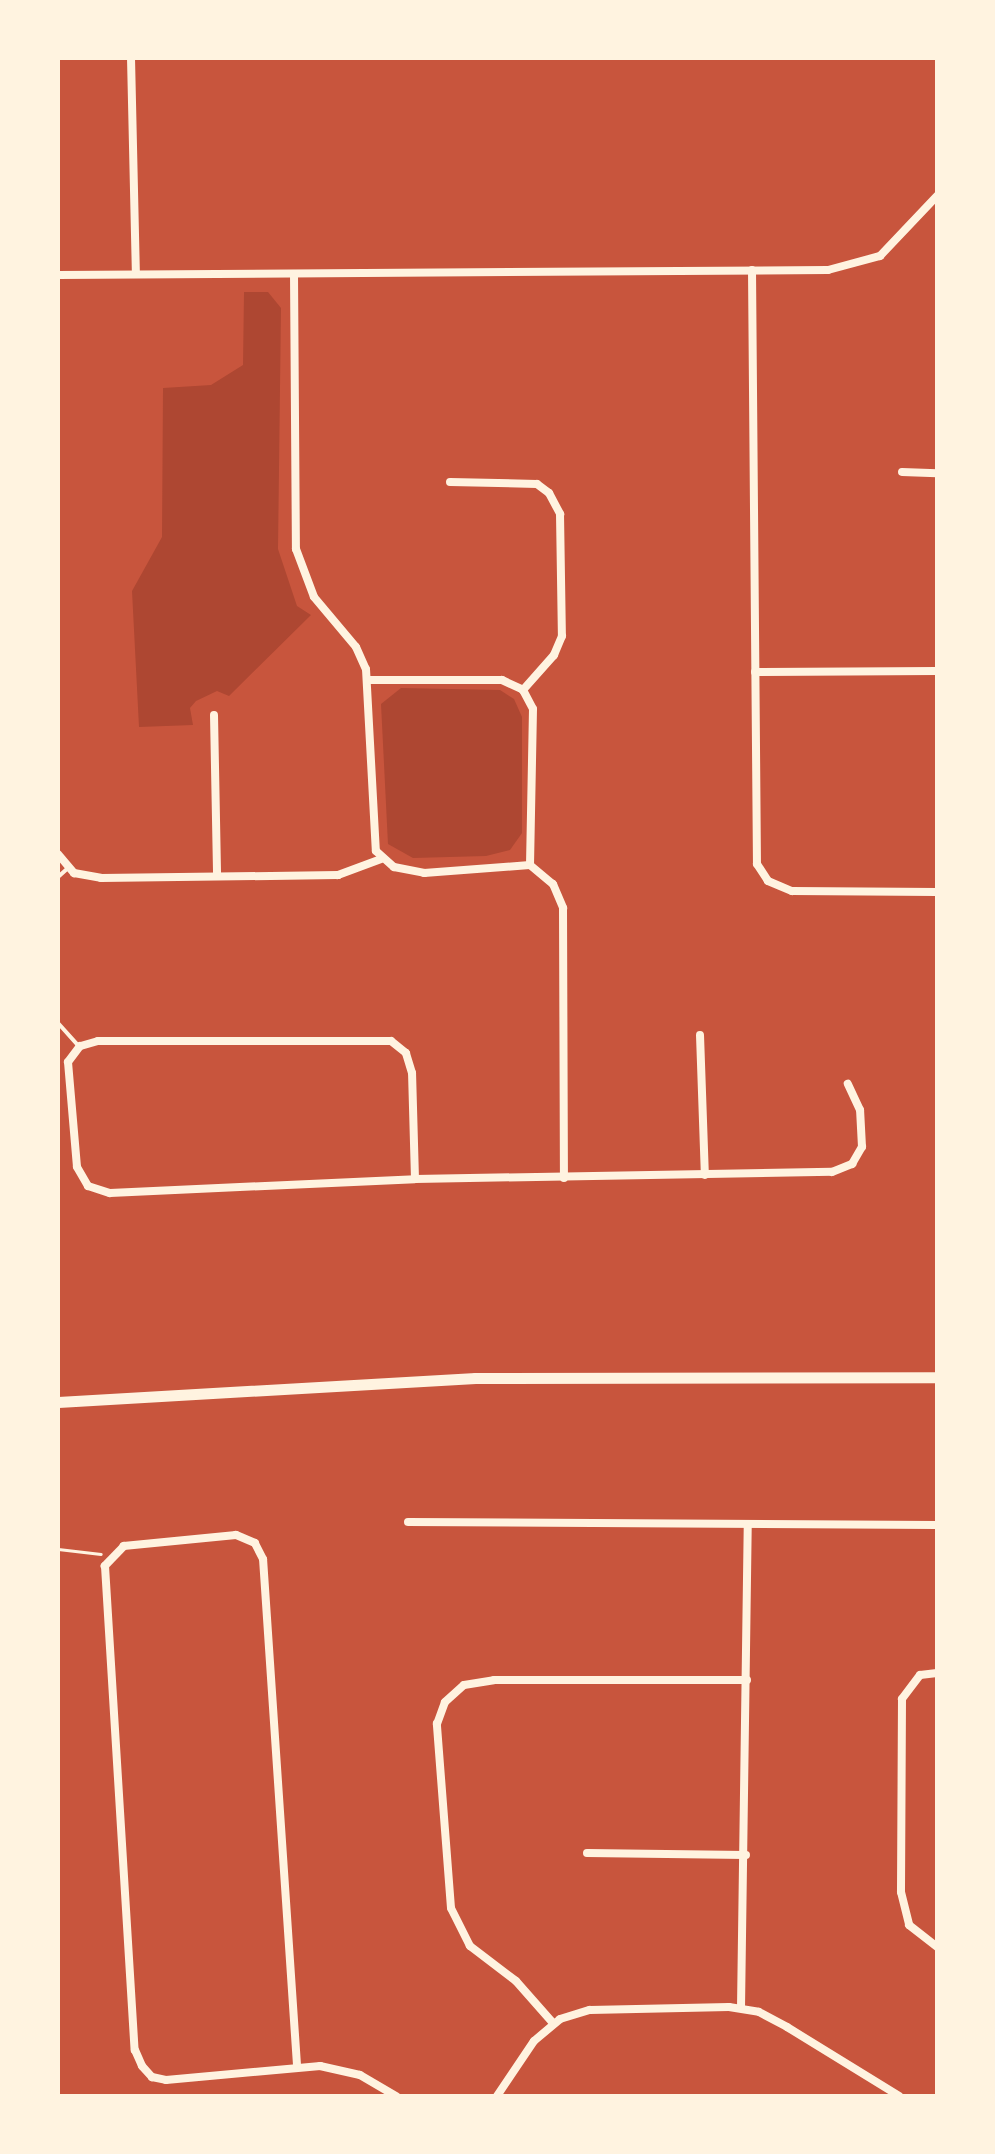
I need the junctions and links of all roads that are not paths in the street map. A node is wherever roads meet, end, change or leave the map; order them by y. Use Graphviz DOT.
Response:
graph roads {
  1 [pos="131,58"];
  2 [pos="937,196"];
  3 [pos="933,209"];
  4 [pos="752,270"];
  5 [pos="136,274"];
  6 [pos="294,274"];
  7 [pos="58,275"];
  8 [pos="902,472"];
  9 [pos="937,473"];
  10 [pos="450,482"];
  11 [pos="937,671"];
  12 [pos="755,672"];
  13 [pos="368,680"];
  14 [pos="523,690"];
  15 [pos="214,715"];
  16 [pos="58,854"];
  17 [pos="381,859"];
  18 [pos="530,865"];
  19 [pos="67,869"];
  20 [pos="217,875"];
  21 [pos="58,877"];
  22 [pos="937,892"];
  23 [pos="58,1023"];
  24 [pos="700,1035"];
  25 [pos="80,1046"];
  26 [pos="848,1084"];
  27 [pos="705,1175"];
  28 [pos="564,1178"];
  29 [pos="415,1179"];
  30 [pos="937,1377"];
  31 [pos="58,1402"];
  32 [pos="408,1522"];
  33 [pos="748,1524"];
  34 [pos="937,1525"];
  35 [pos="937,1673"];
  36 [pos="747,1680"];
  37 [pos="587,1853"];
  38 [pos="746,1855"];
  39 [pos="937,1947"];
  40 [pos="741,2008"];
  41 [pos="553,2023"];
  42 [pos="297,2065"];
  43 [pos="396,2096"];
  44 [pos="497,2096"];
  45 [pos="899,2096"];
  1 -- 5 [label="street"];
  2 -- 3 [label="street"];
  3 -- 4 [label="street"];
  4 -- 6 [label="street"];
  4 -- 12 [label="street"];
  5 -- 6 [label="street"];
  5 -- 7 [label="street"];
  6 -- 13 [label="street"];
  8 -- 9 [label="street"];
  10 -- 14 [label="street"];
  11 -- 12 [label="street"];
  12 -- 22 [label="street"];
  13 -- 14 [label="street"];
  13 -- 17 [label="street"];
  14 -- 18 [label="street"];
  15 -- 20 [label="street"];
  16 -- 19 [label="street"];
  17 -- 18 [label="street"];
  17 -- 20 [label="street"];
  18 -- 28 [label="street"];
  19 -- 20 [label="street"];
  19 -- 21 [label="lane"];
  23 -- 25 [label="lane"];
  24 -- 27 [label="street"];
  25 -- 29 [label="street"];
  25 -- 29 [label="street"];
  26 -- 27 [label="street"];
  27 -- 28 [label="street"];
  28 -- 29 [label="street"];
  30 -- 31 [label="street"];
  32 -- 33 [label="street"];
  33 -- 34 [label="street"];
  33 -- 36 [label="street"];
  35 -- 39 [label="street"];
  36 -- 38 [label="street"];
  36 -- 41 [label="street"];
  37 -- 38 [label="street"];
  38 -- 40 [label="street"];
  40 -- 41 [label="street"];
  40 -- 45 [label="street"];
  41 -- 44 [label="street"];
  42 -- 42 [label="street"];
  42 -- 43 [label="street"];
}
